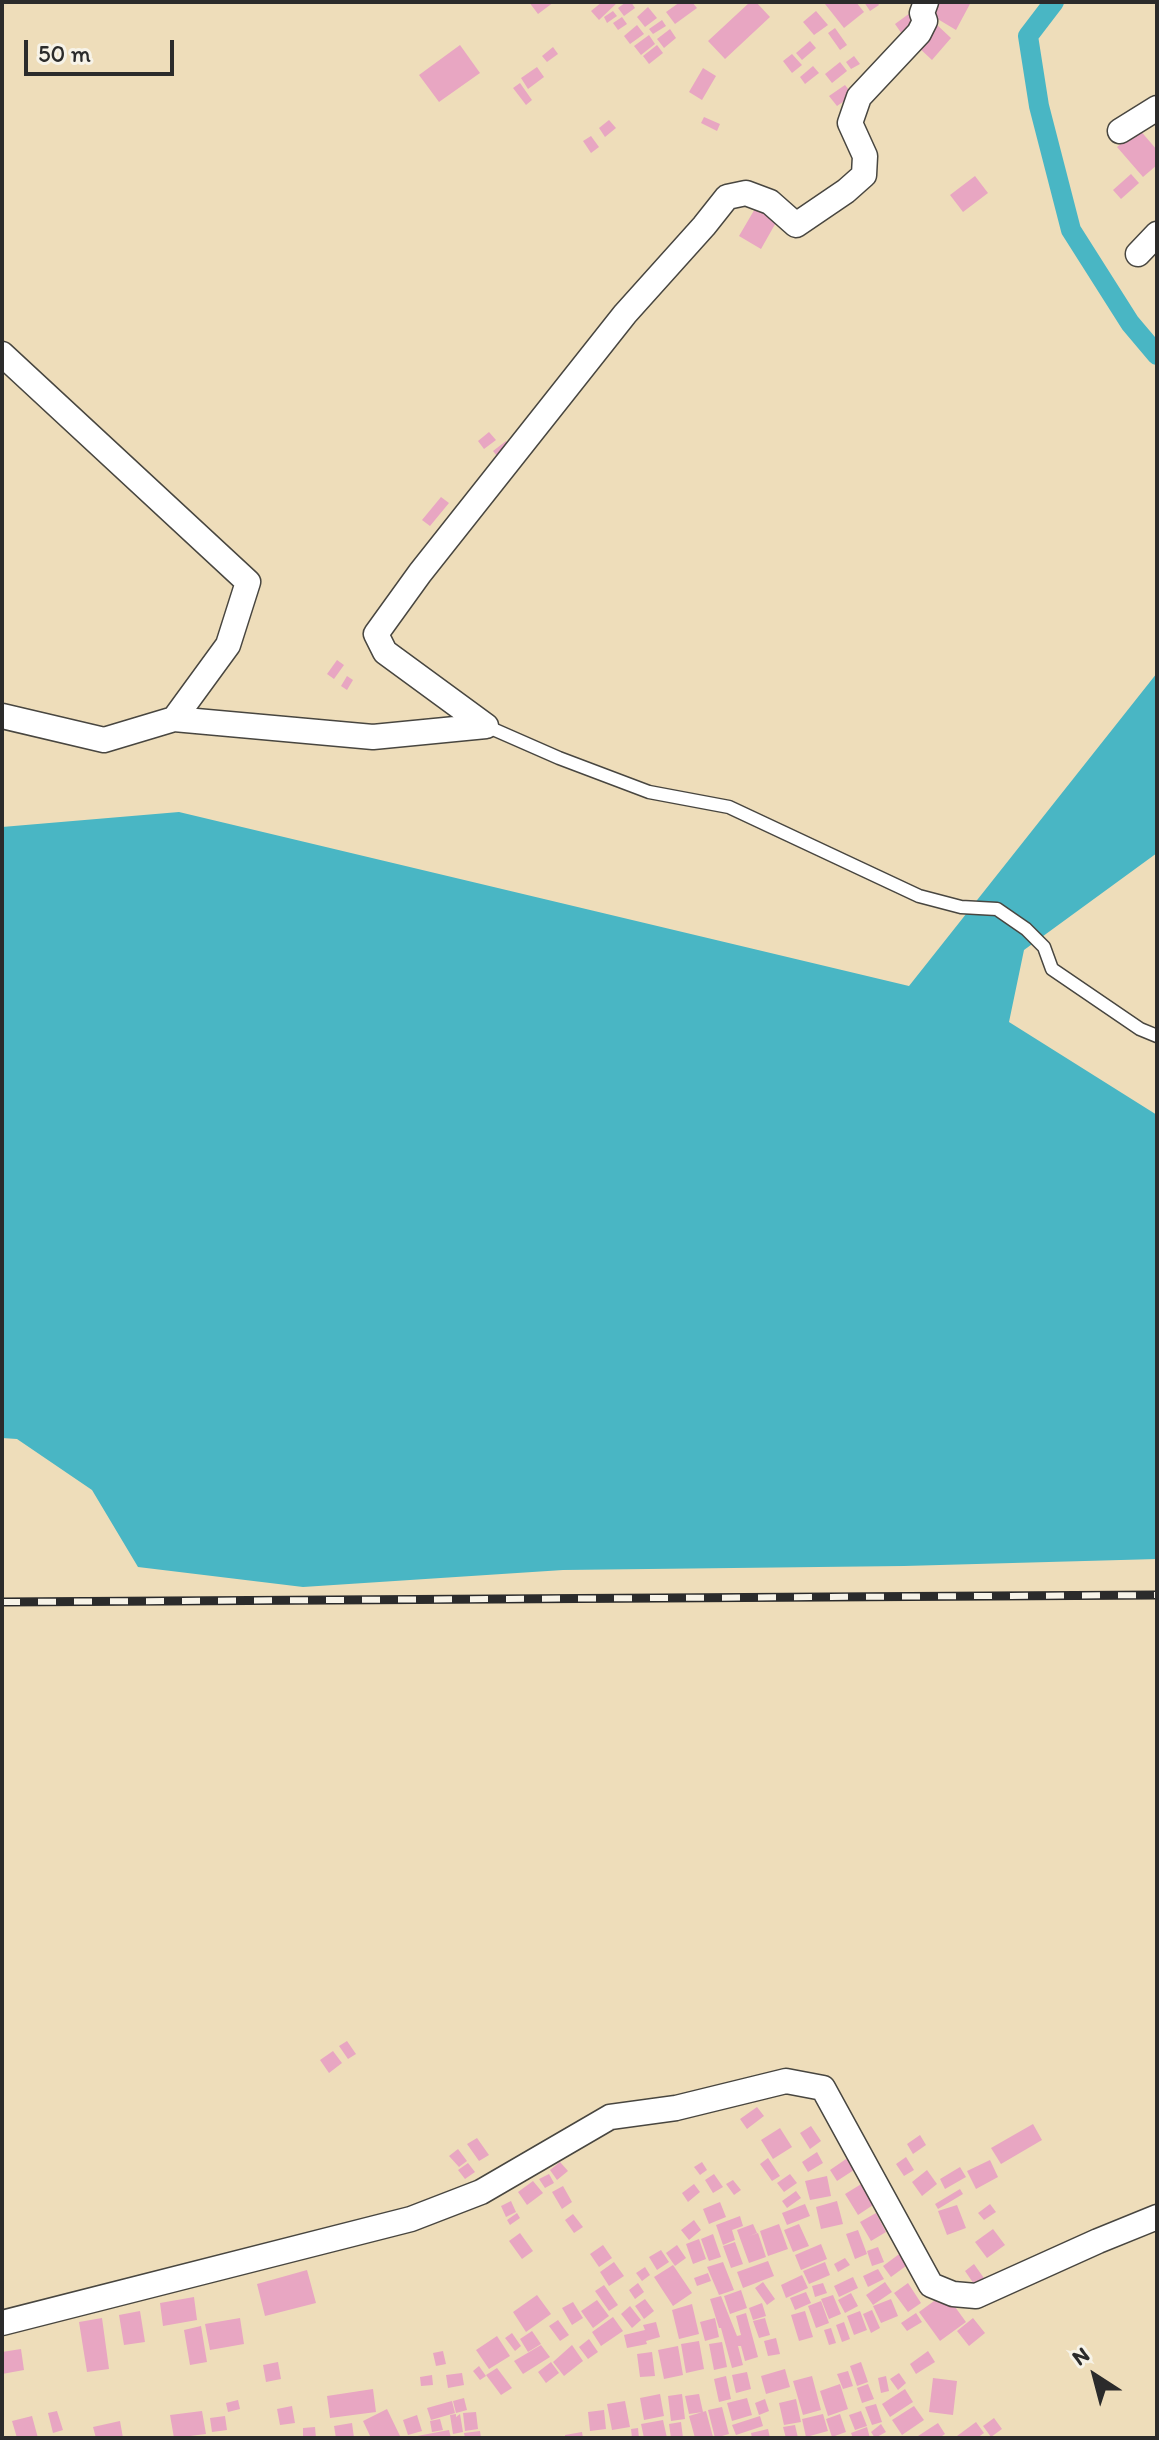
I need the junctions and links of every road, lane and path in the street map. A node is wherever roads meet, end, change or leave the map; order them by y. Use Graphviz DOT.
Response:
graph roads {
  1 [pos="926,2"];
  2 [pos="1157,108"];
  3 [pos="1120,131"];
  4 [pos="1157,234"];
  5 [pos="1138,254"];
  6 [pos="2,354"];
  7 [pos="2,716"];
  8 [pos="174,719"];
  9 [pos="486,726"];
  10 [pos="1157,1036"];
  11 [pos="1157,2217"];
  12 [pos="2,2323"];
  1 -- 9 [label="street"];
  2 -- 3 [label="street"];
  4 -- 5 [label="street"];
  6 -- 8 [label="street"];
  7 -- 8 [label="street"];
  8 -- 9 [label="street"];
  9 -- 10 [label="lane"];
  11 -- 12 [label="street"];
}
